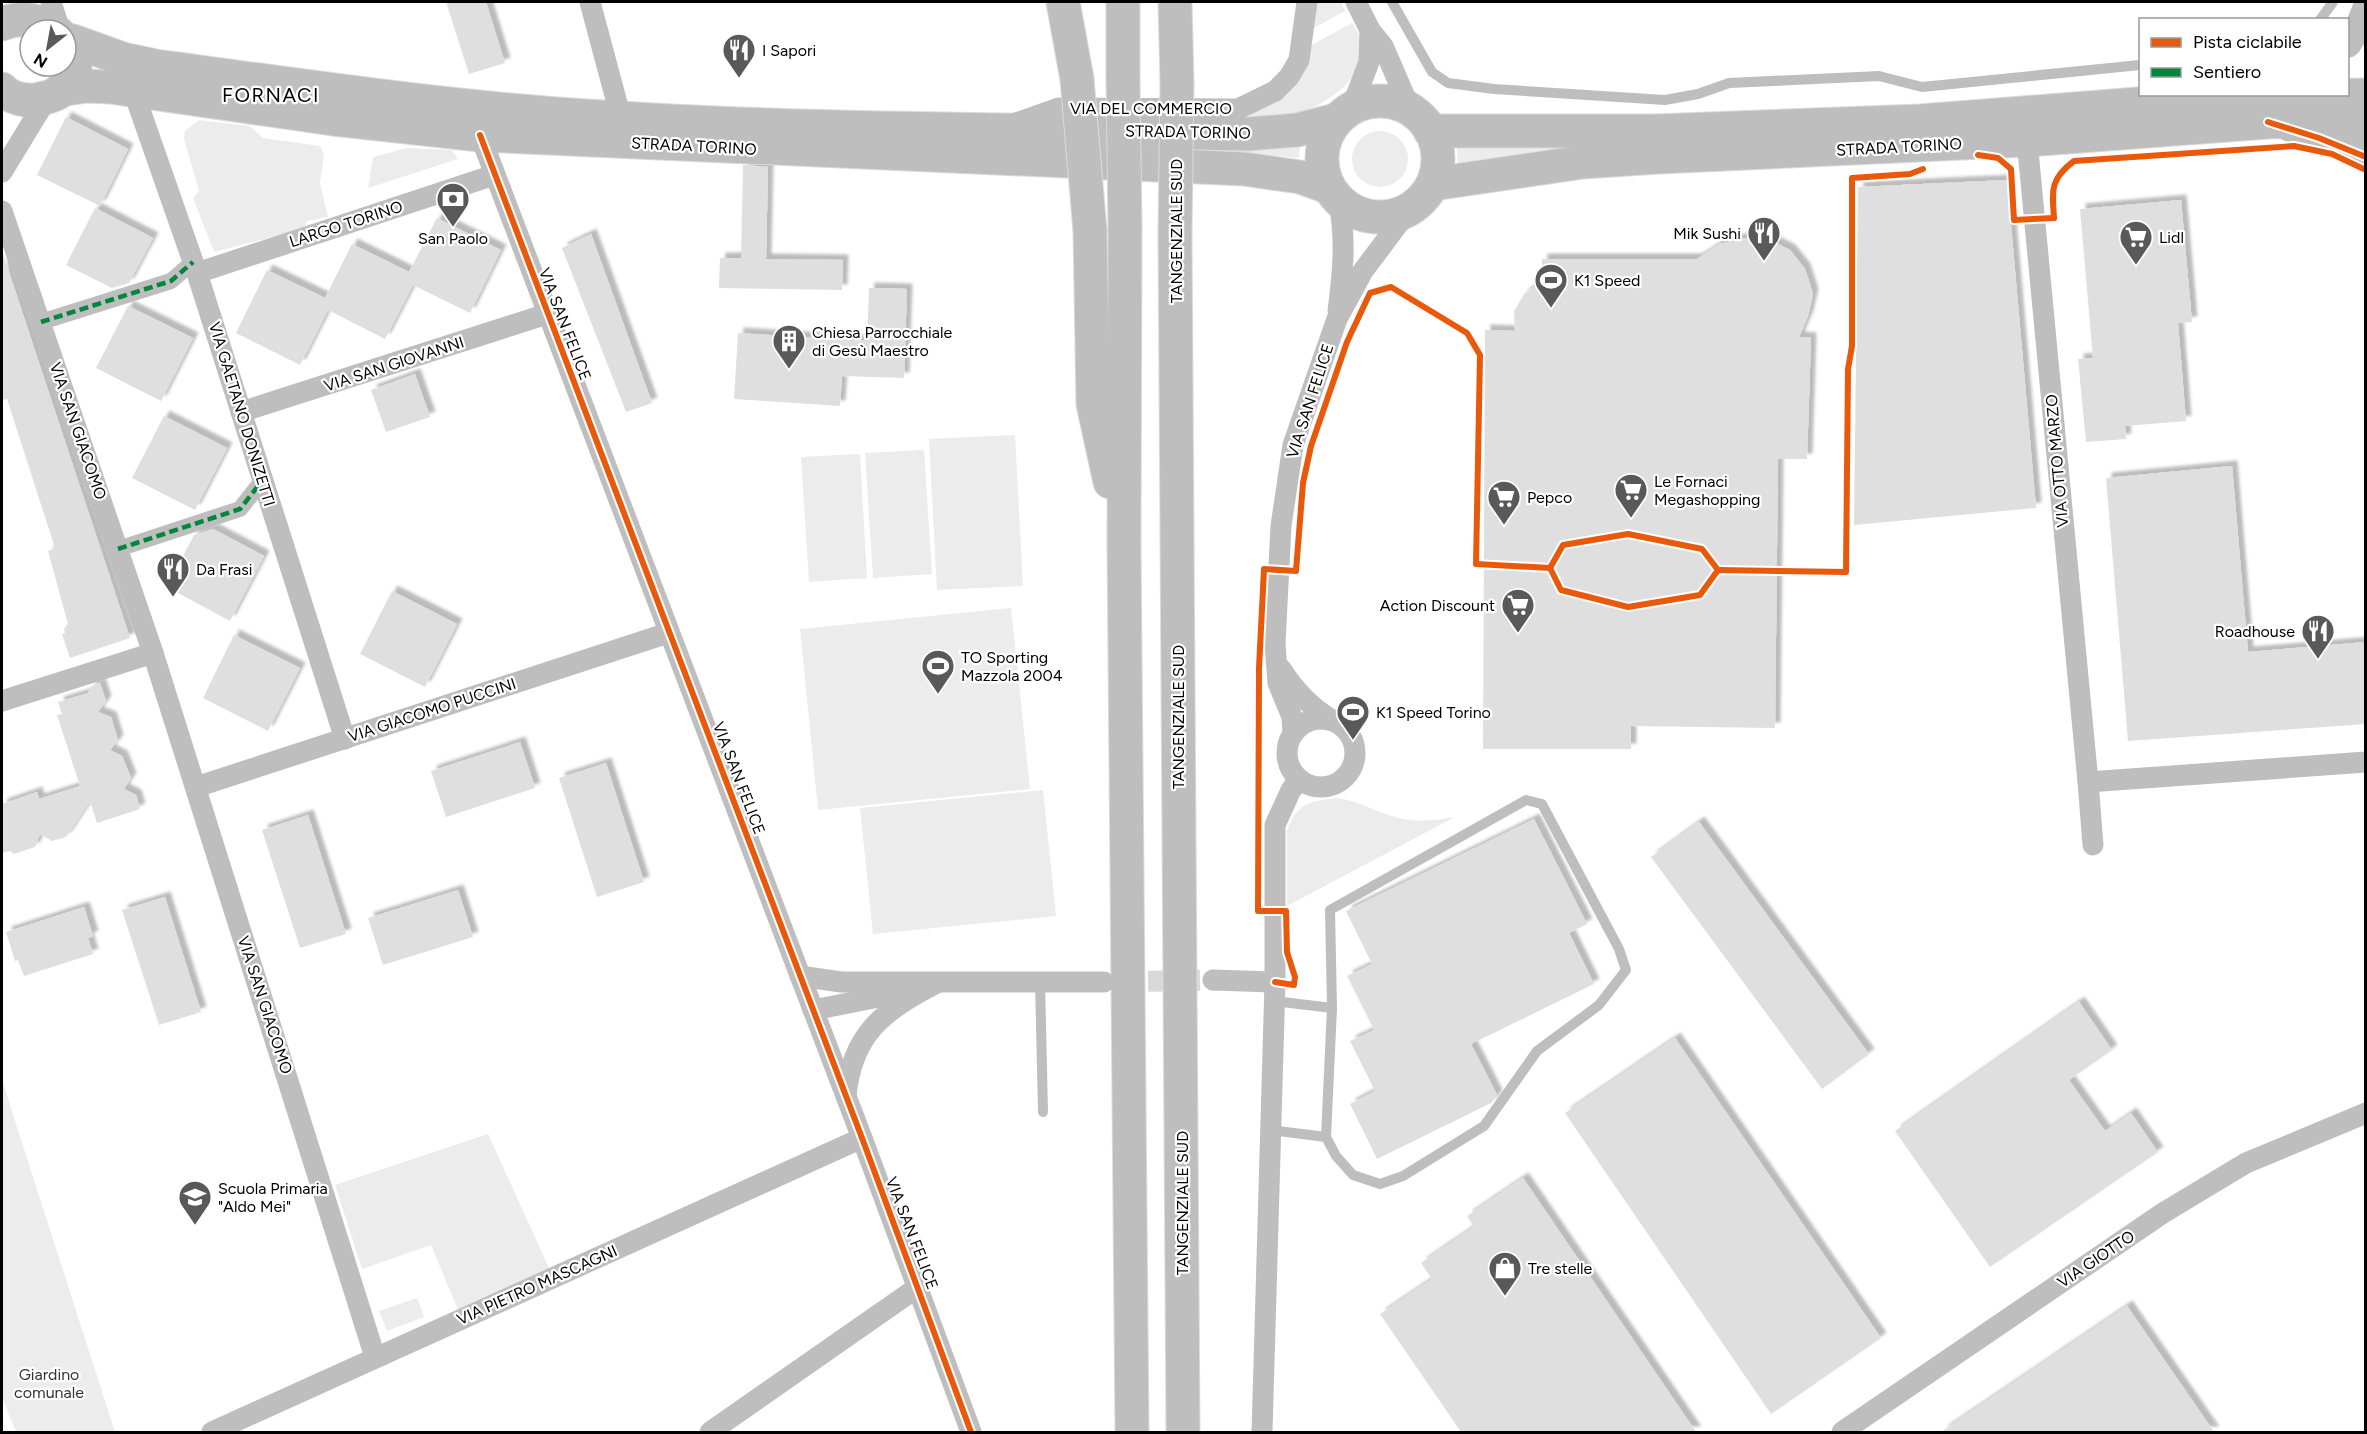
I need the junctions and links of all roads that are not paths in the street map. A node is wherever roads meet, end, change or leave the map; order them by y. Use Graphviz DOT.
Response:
graph roads {
  1 [pos="590,2"];
  2 [pos="1063,2"];
  3 [pos="1123,2"];
  4 [pos="1175,2"];
  5 [pos="1307,2"];
  6 [pos="1356,2"];
  7 [pos="1392,2"];
  8 [pos="2333,2"];
  9 [pos="2366,8"];
  10 [pos="11,14"];
  11 [pos="51,18"];
  12 [pos="2321,18"];
  13 [pos="1371,30"];
  14 [pos="78,32"];
  15 [pos="2349,42"];
  16 [pos="2139,65"];
  17 [pos="69,78"];
  18 [pos="2,89"];
  19 [pos="133,90"];
  20 [pos="54,94"];
  21 [pos="2349,95"];
  22 [pos="2366,95"];
  23 [pos="2311,96"];
  24 [pos="2163,99"];
  25 [pos="1343,114"];
  26 [pos="621,118"];
  27 [pos="1420,121"];
  28 [pos="2268,122"];
  29 [pos="1001,128"];
  30 [pos="2366,128"];
  31 [pos="480,135"];
  32 [pos="2027,140"];
  33 [pos="2366,157"];
  34 [pos="2,172"];
  35 [pos="494,175"];
  36 [pos="1433,184"];
  37 [pos="1334,194"];
  38 [pos="2,211"];
  39 [pos="1408,211"];
  40 [pos="195,267"];
  41 [pos="547,314"];
  42 [pos="1337,319"];
  43 [pos="41,322"];
  44 [pos="241,412"];
  45 [pos="262,481"];
  46 [pos="1124,544"];
  47 [pos="118,549"];
  48 [pos="668,633"];
  49 [pos="153,653"];
  50 [pos="1277,662"];
  51 [pos="2,701"];
  52 [pos="1333,721"];
  53 [pos="1293,734"];
  54 [pos="345,739"];
  55 [pos="2366,762"];
  56 [pos="1300,780"];
  57 [pos="2088,782"];
  58 [pos="196,787"];
  59 [pos="2092,845"];
  60 [pos="800,976"];
  61 [pos="1213,981"];
  62 [pos="1040,982"];
  63 [pos="1104,982"];
  64 [pos="938,983"];
  65 [pos="1274,992"];
  66 [pos="1332,1008"];
  67 [pos="813,1010"];
  68 [pos="846,1096"];
  69 [pos="1043,1112"];
  70 [pos="2366,1113"];
  71 [pos="1269,1130"];
  72 [pos="1326,1137"];
  73 [pos="862,1138"];
  74 [pos="918,1287"];
  75 [pos="375,1358"];
  76 [pos="212,1432"];
  77 [pos="710,1432"];
  78 [pos="971,1432"];
  79 [pos="1132,1432"];
  80 [pos="1183,1432"];
  81 [pos="1262,1432"];
  82 [pos="1842,1432"];
  1 -- 26 [label="street"];
  2 -- 46 [label="main road, bridge"];
  3 -- 46 [label="main road, bridge"];
  4 -- 80 [label="main road, TANGENZIALE SUD, bridge"];
  5 -- 29 [label="street, VIA DEL COMMERCIO"];
  6 -- 13 [label="street"];
  7 -- 16 [label="lane"];
  8 -- 12 [label="lane"];
  9 -- 15 [label="street"];
  10 -- 11 [label="main road, STRADA TORINO"];
  13 -- 25 [label="street"];
  13 -- 27 [label="street"];
  14 -- 26 [label="main road, STRADA TORINO"];
  17 -- 20 [label="main road"];
  18 -- 20 [label="main road, STRADA TORINO"];
  19 -- 20 [label="main road, STRADA TORINO"];
  19 -- 31 [label="main road, STRADA TORINO"];
  19 -- 40 [label="street, VIA GAETANO DONIZETTI"];
  20 -- 34 [label="street"];
  21 -- 22 [label="main road, STRADA TORINO"];
  23 -- 24 [label="main road, STRADA TORINO"];
  24 -- 27 [label="main road, STRADA TORINO"];
  25 -- 27 [label="main road"];
  25 -- 29 [label="main road, STRADA TORINO"];
  25 -- 37 [label="main road"];
  26 -- 29 [label="main road, STRADA TORINO"];
  27 -- 36 [label="main road"];
  28 -- 30 [label="main road, STRADA TORINO"];
  28 -- 32 [label="main road, STRADA TORINO"];
  28 -- 33 [label="street"];
  31 -- 35 [label="street, VIA SAN FELICE"];
  31 -- 37 [label="main road, STRADA TORINO"];
  32 -- 36 [label="main road, STRADA TORINO"];
  32 -- 57 [label="street, VIA OTTO MARZO"];
  35 -- 40 [label="street, LARGO TORINO"];
  35 -- 41 [label="street, VIA SAN FELICE"];
  36 -- 39 [label="main road"];
  37 -- 39 [label="main road"];
  37 -- 42 [label="street, VIA SAN FELICE"];
  38 -- 43 [label="street, VIA SAN GIACOMO"];
  39 -- 42 [label="street, VIA SAN FELICE"];
  40 -- 43 [label="street"];
  40 -- 44 [label="street, VIA GAETANO DONIZETTI"];
  41 -- 44 [label="street, VIA SAN GIOVANNI"];
  41 -- 48 [label="street, VIA SAN FELICE"];
  42 -- 50 [label="street, VIA SAN FELICE"];
  43 -- 47 [label="street, VIA SAN GIACOMO"];
  44 -- 45 [label="street, VIA GAETANO DONIZETTI"];
  45 -- 47 [label="street"];
  45 -- 54 [label="street, VIA GAETANO DONIZETTI"];
  46 -- 79 [label="main road"];
  47 -- 49 [label="street, VIA SAN GIACOMO"];
  48 -- 54 [label="street, VIA GIACOMO PUCCINI"];
  48 -- 60 [label="street, VIA SAN FELICE"];
  49 -- 51 [label="street"];
  49 -- 58 [label="street, VIA SAN GIACOMO"];
  50 -- 52 [label="street"];
  50 -- 53 [label="street, VIA SAN FELICE"];
  52 -- 53 [label="street"];
  52 -- 56 [label="street"];
  53 -- 56 [label="street, VIA SAN FELICE"];
  54 -- 58 [label="street, VIA GIACOMO PUCCINI"];
  55 -- 57 [label="street"];
  56 -- 65 [label="street"];
  57 -- 59 [label="street, VIA OTTO MARZO"];
  58 -- 75 [label="street, VIA SAN GIACOMO"];
  60 -- 64 [label="street"];
  60 -- 67 [label="street, VIA SAN FELICE"];
  61 -- 65 [label="street"];
  62 -- 63 [label="street"];
  62 -- 64 [label="street"];
  62 -- 69 [label="lane"];
  64 -- 67 [label="street"];
  64 -- 68 [label="street"];
  65 -- 66 [label="lane"];
  65 -- 71 [label="street"];
  66 -- 72 [label="lane"];
  66 -- 72 [label="lane"];
  67 -- 68 [label="street, VIA SAN FELICE"];
  68 -- 73 [label="street, VIA SAN FELICE"];
  70 -- 82 [label="street, VIA GIOTTO"];
  71 -- 72 [label="lane"];
  71 -- 81 [label="street"];
  73 -- 74 [label="street, VIA SAN FELICE"];
  73 -- 75 [label="street, VIA PIETRO MASCAGNI"];
  74 -- 77 [label="street"];
  74 -- 78 [label="street, VIA SAN FELICE"];
  75 -- 76 [label="street, VIA PIETRO MASCAGNI"];
}
